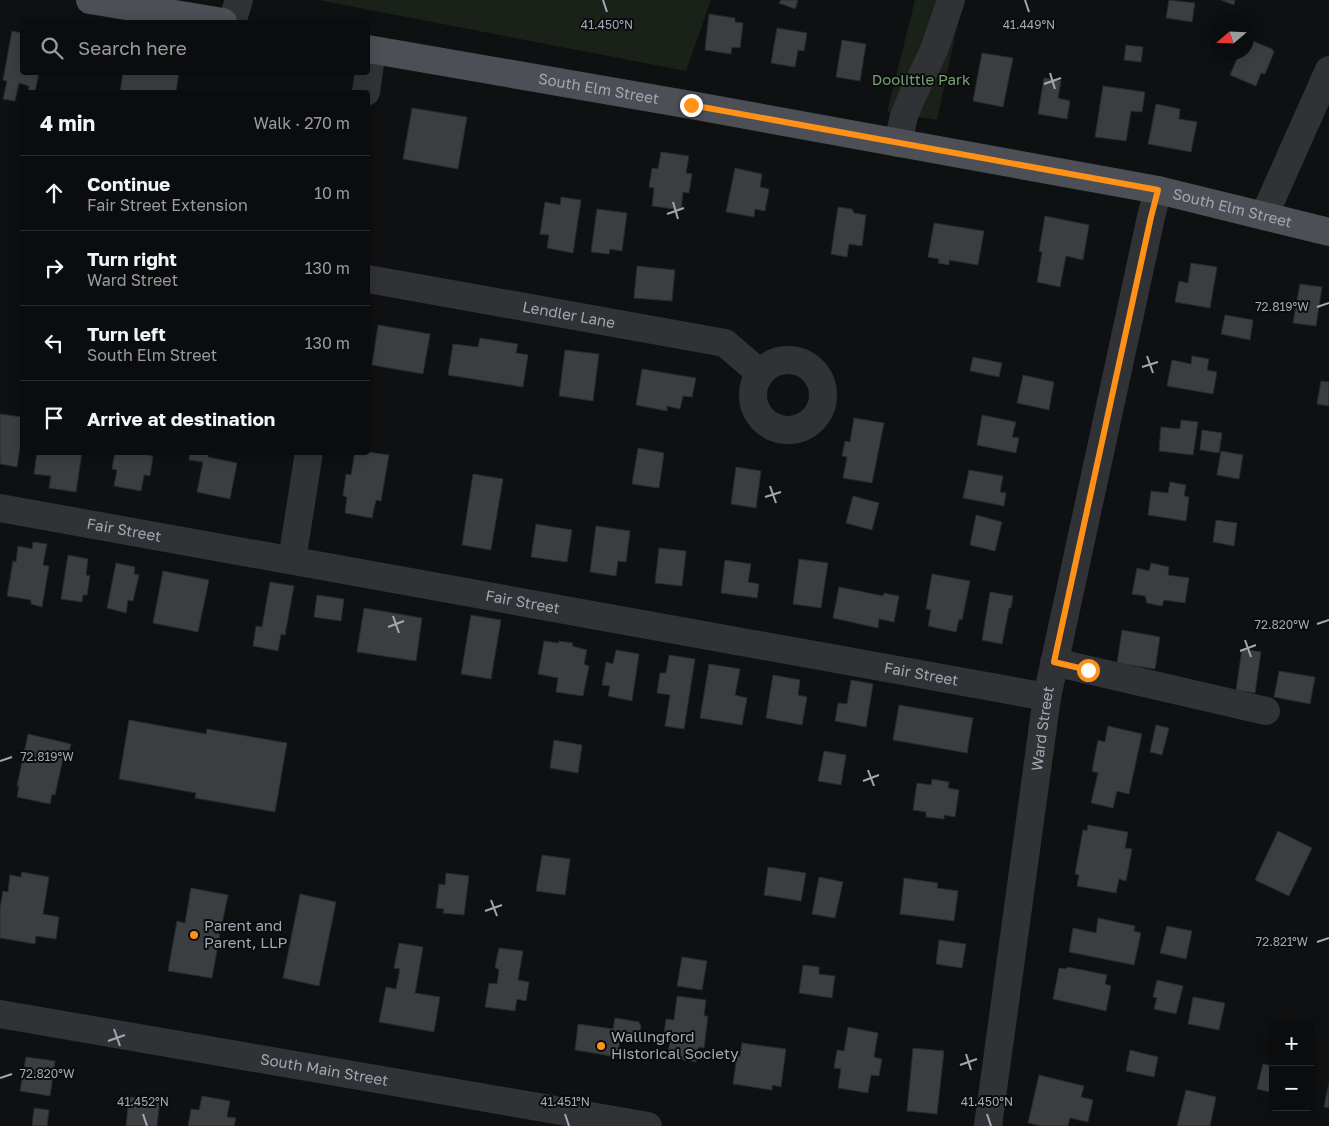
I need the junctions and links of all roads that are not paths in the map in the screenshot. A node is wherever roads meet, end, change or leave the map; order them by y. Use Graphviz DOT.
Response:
graph roads {
  1 [pos="90,0"];
  2 [pos="239,0"];
  3 [pos="951,0"];
  4 [pos="210,20"];
  5 [pos="233,20"];
  6 [pos="370,49"];
  7 [pos="1329,70"];
  8 [pos="368,75"];
  9 [pos="366,90"];
  10 [pos="898,143"];
  11 [pos="1158,190"];
  12 [pos="1264,216"];
  13 [pos="1329,232"];
  14 [pos="370,279"];
  15 [pos="760,373"];
  16 [pos="309,455"];
  17 [pos="0,508"];
  18 [pos="292,560"];
  19 [pos="1054,662"];
  20 [pos="1047,696"];
  21 [pos="1266,711"];
  22 [pos="0,1014"];
  23 [pos="648,1126"];
  24 [pos="988,1126"];
  1 -- 4 [label="main road"];
  2 -- 5 [label="street"];
  3 -- 10 [label="street"];
  6 -- 10 [label="main road, South Elm Street"];
  7 -- 12 [label="street"];
  8 -- 9 [label="street"];
  10 -- 11 [label="main road, South Elm Street"];
  11 -- 12 [label="main road, South Elm Street"];
  11 -- 19 [label="street, Ward Street"];
  12 -- 13 [label="main road, South Elm Street"];
  14 -- 15 [label="street, Lendler Lane"];
  16 -- 18 [label="street"];
  17 -- 18 [label="street, Fair Street"];
  18 -- 20 [label="street, Fair Street"];
  19 -- 20 [label="street, Ward Street"];
  19 -- 21 [label="street"];
  20 -- 24 [label="street, Ward Street"];
  22 -- 23 [label="street, South Main Street"];
}
